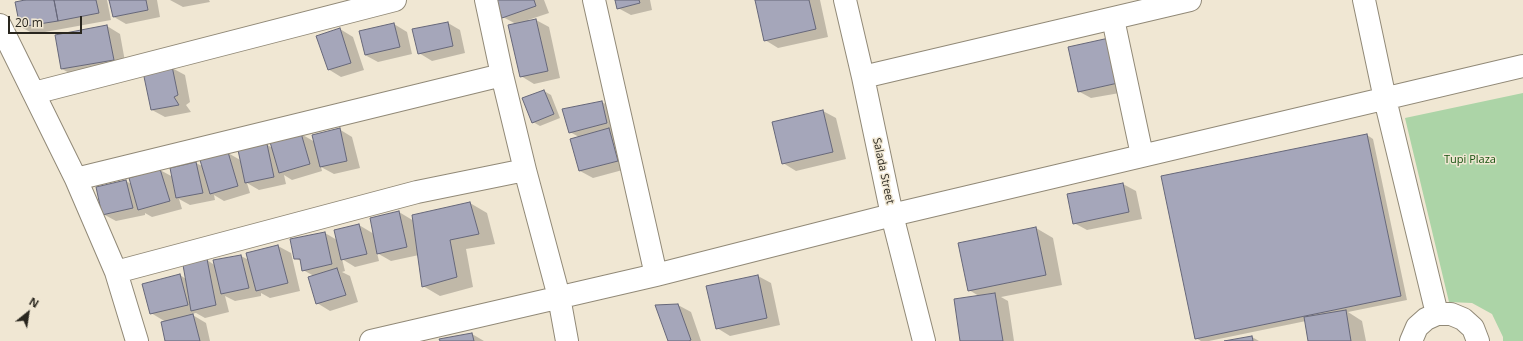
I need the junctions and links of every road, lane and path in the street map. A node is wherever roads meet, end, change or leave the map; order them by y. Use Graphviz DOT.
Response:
graph roads {
  1 [pos="395,0"];
  2 [pos="486,0"];
  3 [pos="594,0"];
  4 [pos="845,0"];
  5 [pos="1190,0"];
  6 [pos="1364,0"];
  7 [pos="1113,19"];
  8 [pos="0,25"];
  9 [pos="1523,66"];
  10 [pos="502,75"];
  11 [pos="863,77"];
  12 [pos="34,93"];
  13 [pos="1385,99"];
  14 [pos="1142,155"];
  15 [pos="525,170"];
  16 [pos="76,179"];
  17 [pos="892,215"];
  18 [pos="116,272"];
  19 [pos="656,275"];
  20 [pos="559,297"];
  21 [pos="1437,314"];
  22 [pos="137,341"];
  23 [pos="371,341"];
  24 [pos="567,341"];
  25 [pos="924,341"];
  26 [pos="1411,341"];
  27 [pos="1478,341"];
  1 -- 12 [label="street"];
  2 -- 10 [label="street"];
  3 -- 19 [label="street"];
  4 -- 11 [label="street, Salada Street"];
  5 -- 7 [label="street"];
  6 -- 13 [label="street"];
  7 -- 11 [label="street"];
  7 -- 14 [label="street"];
  8 -- 12 [label="street"];
  9 -- 13 [label="street"];
  10 -- 15 [label="street"];
  10 -- 16 [label="street"];
  11 -- 17 [label="street, Salada Street"];
  12 -- 16 [label="street"];
  13 -- 14 [label="street"];
  13 -- 21 [label="street"];
  14 -- 17 [label="street"];
  15 -- 18 [label="street"];
  15 -- 20 [label="street"];
  16 -- 18 [label="street"];
  17 -- 19 [label="street"];
  17 -- 25 [label="street, Salada Street"];
  18 -- 22 [label="street"];
  19 -- 20 [label="street"];
  20 -- 23 [label="street"];
  20 -- 24 [label="street"];
  21 -- 26 [label="street"];
  21 -- 27 [label="street"];
}
